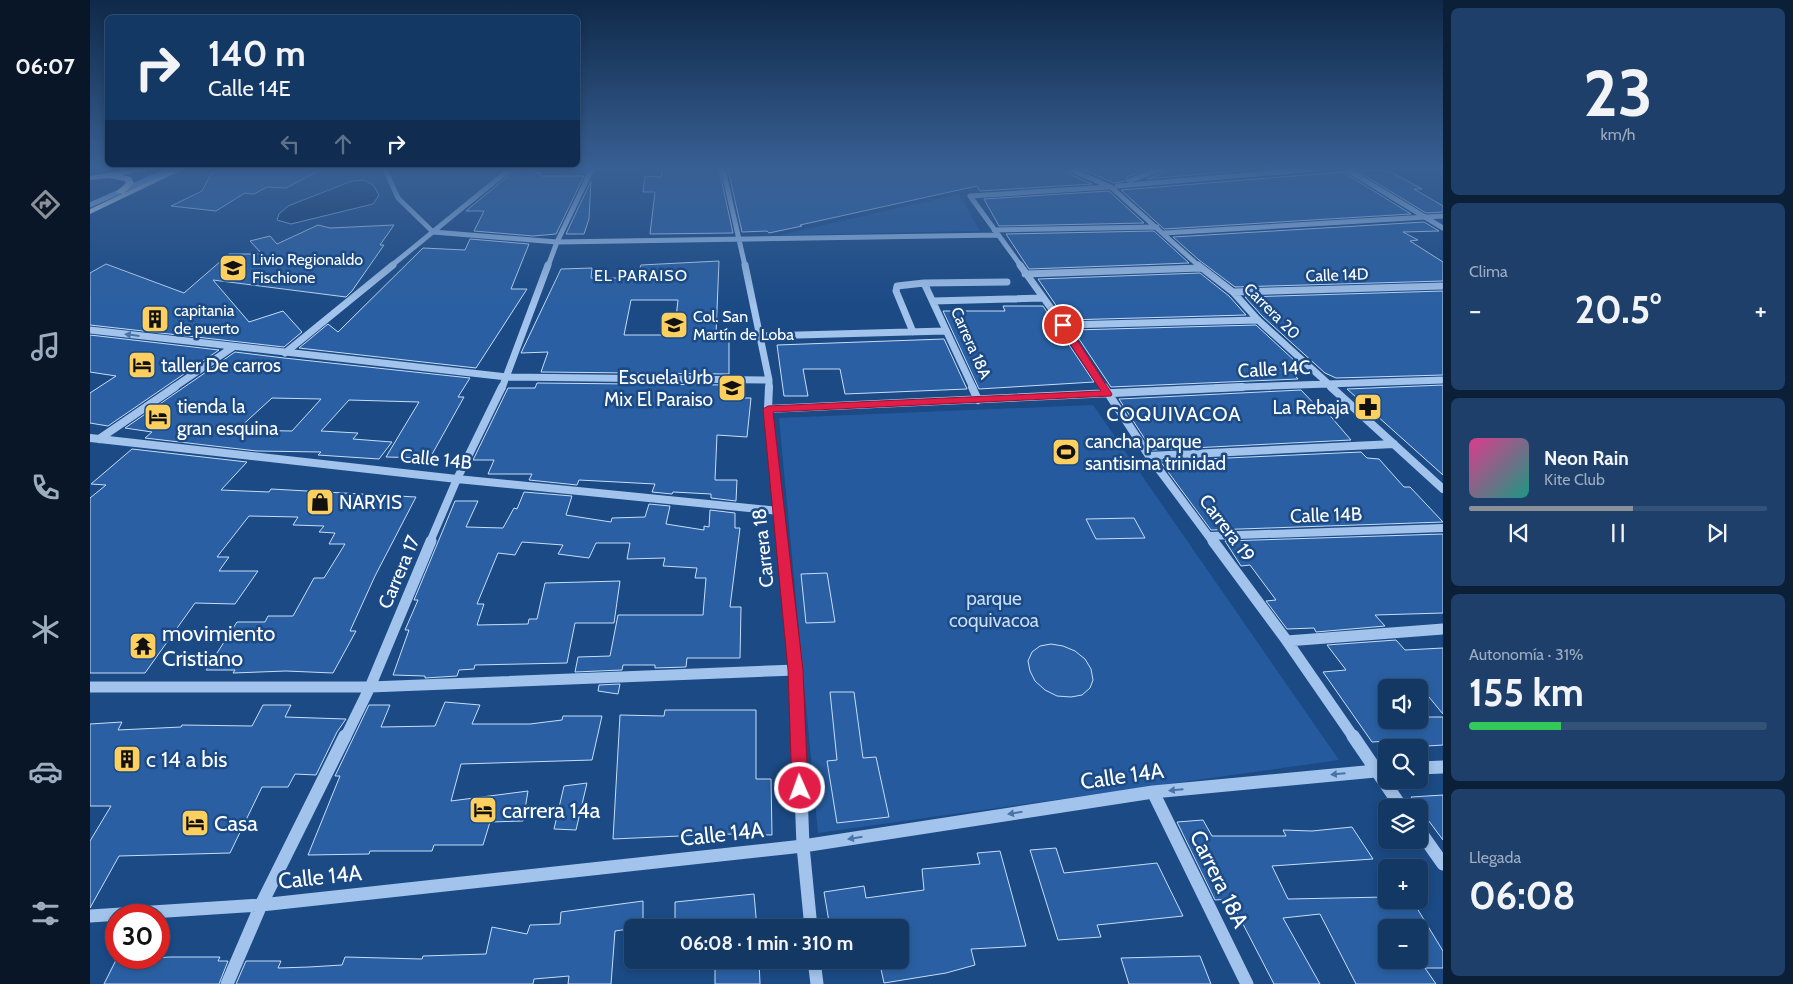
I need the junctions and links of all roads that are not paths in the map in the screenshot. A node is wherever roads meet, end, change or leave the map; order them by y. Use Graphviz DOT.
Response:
graph roads {
  1 [pos="415,215"];
  2 [pos="454,215"];
  3 [pos="570,215"];
  4 [pos="734,215"];
  5 [pos="983,215"];
  6 [pos="1144,215"];
  7 [pos="1422,215"];
  8 [pos="1443,216"];
  9 [pos="1425,217"];
  10 [pos="1156,227"];
  11 [pos="1443,228"];
  12 [pos="433,232"];
  13 [pos="996,233"];
  14 [pos="1164,233"];
  15 [pos="740,240"];
  16 [pos="557,242"];
  17 [pos="1201,268"];
  18 [pos="1025,274"];
  19 [pos="1007,282"];
  20 [pos="924,283"];
  21 [pos="1443,286"];
  22 [pos="1232,292"];
  23 [pos="1042,298"];
  24 [pos="933,300"];
  25 [pos="1258,320"];
  26 [pos="1063,325"];
  27 [pos="90,330"];
  28 [pos="945,331"];
  29 [pos="913,332"];
  30 [pos="759,336"];
  31 [pos="233,347"];
  32 [pos="284,353"];
  33 [pos="506,377"];
  34 [pos="769,380"];
  35 [pos="1443,380"];
  36 [pos="1326,383"];
  37 [pos="1107,394"];
  38 [pos="978,400"];
  39 [pos="768,409"];
  40 [pos="95,438"];
  41 [pos="1394,444"];
  42 [pos="1149,456"];
  43 [pos="457,479"];
  44 [pos="1443,489"];
  45 [pos="779,511"];
  46 [pos="1443,528"];
  47 [pos="1210,536"];
  48 [pos="1443,629"];
  49 [pos="1287,641"];
  50 [pos="796,670"];
  51 [pos="90,687"];
  52 [pos="370,687"];
  53 [pos="1378,766"];
  54 [pos="1443,767"];
  55 [pos="1428,768"];
  56 [pos="1378,770"];
  57 [pos="1153,792"];
  58 [pos="1428,843"];
  59 [pos="802,846"];
  60 [pos="1443,864"];
  61 [pos="260,905"];
  62 [pos="90,916"];
  63 [pos="810,919"];
  64 [pos="815,969"];
  65 [pos="227,984"];
  66 [pos="817,984"];
  67 [pos="1247,984"];
  1 -- 12 [label="street"];
  2 -- 12 [label="street"];
  3 -- 16 [label="street, Carrera 17"];
  4 -- 15 [label="street, Carrera 18"];
  5 -- 13 [label="street, Carrera 19"];
  6 -- 10 [label="street, Carrera 20"];
  7 -- 9 [label="street"];
  8 -- 9 [label="street"];
  9 -- 11 [label="street"];
  9 -- 14 [label="street"];
  10 -- 13 [label="street"];
  10 -- 14 [label="street, Carrera 20"];
  12 -- 16 [label="street"];
  12 -- 32 [label="street"];
  13 -- 15 [label="street"];
  13 -- 18 [label="street, Carrera 19"];
  14 -- 17 [label="street, Carrera 20"];
  15 -- 16 [label="street"];
  15 -- 30 [label="street, Carrera 18"];
  16 -- 33 [label="street, Carrera 17"];
  17 -- 18 [label="street"];
  17 -- 22 [label="street, Carrera 20"];
  18 -- 23 [label="street, Carrera 19"];
  19 -- 20 [label="street"];
  20 -- 24 [label="street, Carrera 18A"];
  20 -- 29 [label="street"];
  21 -- 22 [label="street, Calle 14D"];
  22 -- 25 [label="street, Carrera 20"];
  23 -- 24 [label="street"];
  23 -- 26 [label="street, Carrera 19"];
  24 -- 28 [label="street, Carrera 18A"];
  25 -- 26 [label="street"];
  25 -- 36 [label="street, Carrera 20"];
  26 -- 37 [label="street, Carrera 19"];
  31 -- 27 [label="street, one-way"];
  28 -- 29 [label="street"];
  28 -- 38 [label="street, Carrera 18A"];
  29 -- 30 [label="street"];
  30 -- 34 [label="street, Carrera 18"];
  31 -- 32 [label="street"];
  31 -- 40 [label="street"];
  32 -- 33 [label="street"];
  33 -- 34 [label="street"];
  33 -- 43 [label="street, Carrera 17"];
  34 -- 39 [label="street, Carrera 18"];
  35 -- 36 [label="street, Calle 14C"];
  36 -- 37 [label="street, Calle 14C"];
  36 -- 41 [label="street, Carrera 20"];
  37 -- 38 [label="street"];
  37 -- 42 [label="street, Carrera 19"];
  38 -- 39 [label="street"];
  39 -- 45 [label="street, Carrera 18"];
  40 -- 43 [label="street, Calle 14B"];
  41 -- 42 [label="street"];
  41 -- 44 [label="street, Carrera 20"];
  42 -- 47 [label="street, Carrera 19"];
  43 -- 45 [label="street, Calle 14B"];
  43 -- 52 [label="street, Carrera 17"];
  45 -- 50 [label="street, Carrera 18"];
  46 -- 47 [label="street, Calle 14B"];
  47 -- 49 [label="street, Carrera 19"];
  48 -- 49 [label="street"];
  49 -- 53 [label="street, Carrera 19"];
  50 -- 52 [label="street"];
  50 -- 59 [label="street, Carrera 18"];
  51 -- 52 [label="street"];
  52 -- 61 [label="street, Carrera 17"];
  54 -- 55 [label="street"];
  56 -- 57 [label="street, Calle 14A, one-way"];
  57 -- 59 [label="street, Calle 14A, one-way"];
  57 -- 67 [label="street, Carrera 18A"];
  58 -- 60 [label="street"];
  59 -- 61 [label="street, Calle 14A"];
  59 -- 63 [label="street, Carrera 18"];
  61 -- 62 [label="street, Calle 14A"];
  61 -- 65 [label="street, Carrera 17"];
  64 -- 66 [label="street"];
}
